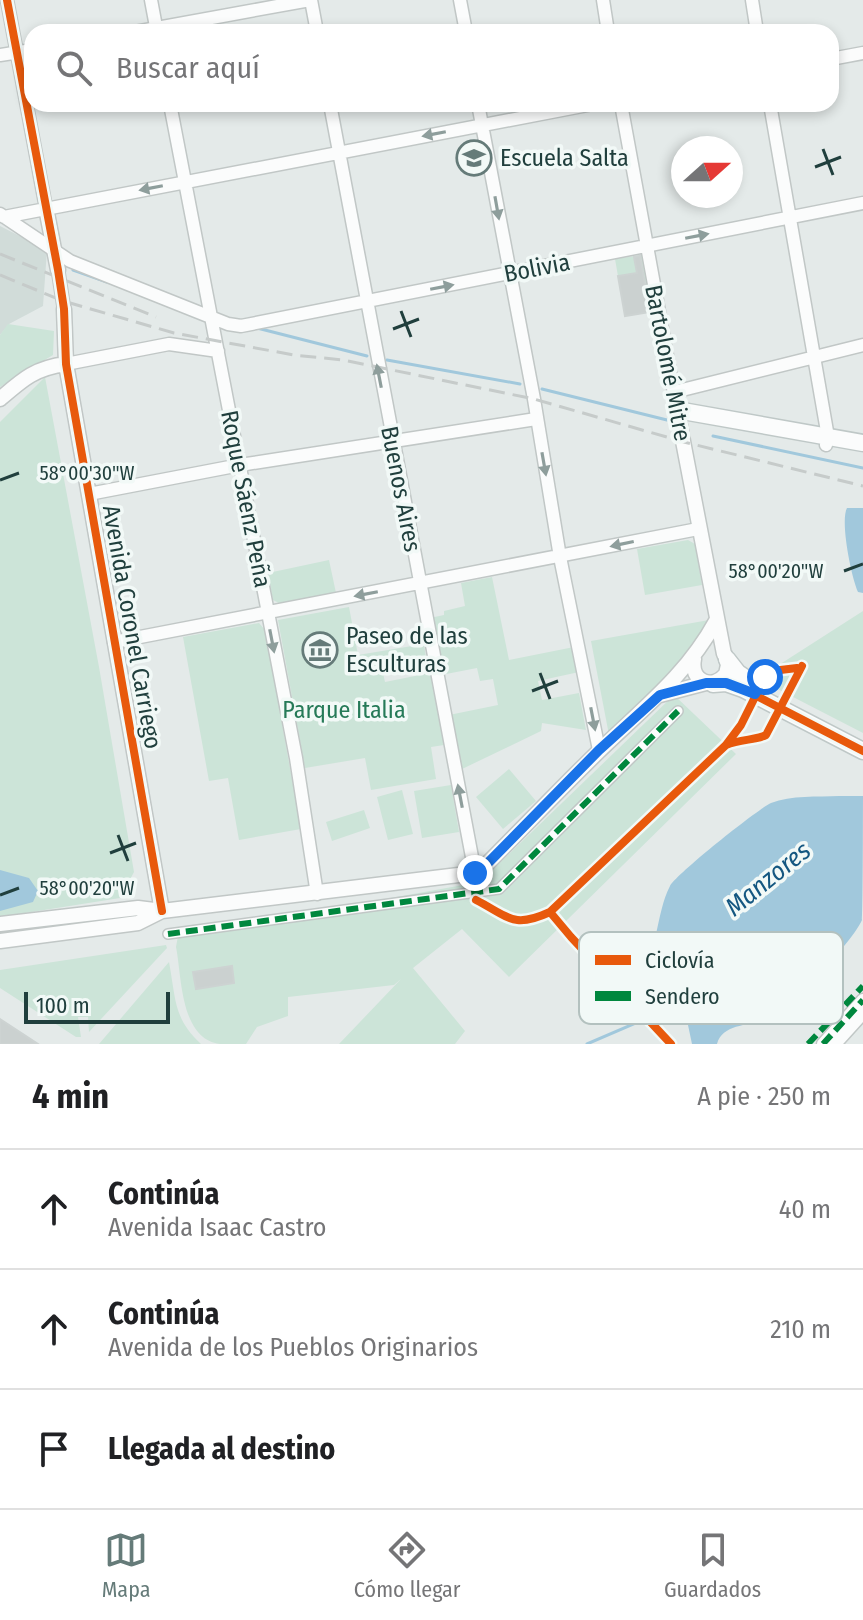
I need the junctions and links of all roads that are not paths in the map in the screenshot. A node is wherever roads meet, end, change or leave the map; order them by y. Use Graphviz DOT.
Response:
graph roads {
  1 [pos="7,0"];
  2 [pos="151,0"];
  3 [pos="310,0"];
  4 [pos="460,0"];
  5 [pos="603,0"];
  6 [pos="752,0"];
  7 [pos="156,24"];
  8 [pos="188,24"];
  9 [pos="315,24"];
  10 [pos="464,24"];
  11 [pos="607,24"];
  12 [pos="756,24"];
  13 [pos="24,52"];
  14 [pos="18,53"];
  15 [pos="863,53"];
  16 [pos="0,55"];
  17 [pos="839,58"];
  18 [pos="24,86"];
  19 [pos="29,112"];
  20 [pos="171,112"];
  21 [pos="331,112"];
  22 [pos="480,112"];
  23 [pos="551,112"];
  24 [pos="622,112"];
  25 [pos="771,112"];
  26 [pos="482,125"];
  27 [pos="338,153"];
  28 [pos="184,182"];
  29 [pos="863,203"];
  30 [pos="46,208"];
  31 [pos="2,216"];
  32 [pos="789,218"];
  33 [pos="646,247"];
  34 [pos="54,248"];
  35 [pos="58,270"];
  36 [pos="508,274"];
  37 [pos="366,302"];
  38 [pos="64,309"];
  39 [pos="212,316"];
  40 [pos="863,345"];
  41 [pos="218,351"];
  42 [pos="815,358"];
  43 [pos="66,364"];
  44 [pos="674,392"];
  45 [pos="0,399"];
  46 [pos="678,415"];
  47 [pos="536,419"];
  48 [pos="827,441"];
  49 [pos="392,443"];
  50 [pos="863,443"];
  51 [pos="863,452"];
  52 [pos="240,465"];
  53 [pos="89,494"];
  54 [pos="698,529"];
  55 [pos="560,557"];
  56 [pos="419,583"];
  57 [pos="267,613"];
  58 [pos="716,621"];
  59 [pos="114,642"];
  60 [pos="697,655"];
  61 [pos="726,656"];
  62 [pos="710,684"];
  63 [pos="660,695"];
  64 [pos="678,711"];
  65 [pos="863,741"];
  66 [pos="599,750"];
  67 [pos="863,751"];
  68 [pos="475,873"];
  69 [pos="317,894"];
  70 [pos="162,911"];
  71 [pos="0,924"];
  72 [pos="168,934"];
  73 [pos="0,941"];
  74 [pos="863,1000"];
  75 [pos="863,1013"];
  76 [pos="843,1022"];
  77 [pos="841,1024"];
  78 [pos="823,1044"];
  79 [pos="835,1044"];
  1 -- 14 [label="street"];
  2 -- 7 [label="street"];
  3 -- 8 [label="street"];
  3 -- 9 [label="street"];
  4 -- 10 [label="street"];
  5 -- 11 [label="street"];
  6 -- 12 [label="street"];
  13 -- 14 [label="street"];
  14 -- 16 [label="street"];
  14 -- 18 [label="street"];
  15 -- 17 [label="street"];
  19 -- 30 [label="street"];
  20 -- 28 [label="street, Roque Sáenz Peña"];
  21 -- 27 [label="street, Buenos Aires"];
  22 -- 26 [label="street"];
  23 -- 26 [label="street"];
  24 -- 33 [label="street, Bartolomé Mitre"];
  25 -- 32 [label="street"];
  26 -- 27 [label="street, one-way"];
  26 -- 36 [label="street, one-way"];
  27 -- 28 [label="street"];
  27 -- 37 [label="street, Buenos Aires"];
  28 -- 30 [label="street, one-way"];
  28 -- 39 [label="street, Roque Sáenz Peña"];
  29 -- 32 [label="street, Bolivia"];
  30 -- 31 [label="street"];
  30 -- 34 [label="street, Avenida Coronel Carriego"];
  31 -- 34 [label="street, Bolivia"];
  33 -- 32 [label="street, Bolivia, one-way"];
  32 -- 42 [label="street"];
  33 -- 36 [label="street, Bolivia"];
  33 -- 44 [label="street, Bartolomé Mitre"];
  34 -- 35 [label="street, Avenida Coronel Carriego"];
  34 -- 39 [label="street, Bolivia"];
  35 -- 38 [label="street, Avenida Coronel Carriego"];
  37 -- 36 [label="street, Bolivia, one-way"];
  36 -- 47 [label="street"];
  37 -- 39 [label="street, Bolivia"];
  49 -- 37 [label="street, Buenos Aires, one-way"];
  38 -- 43 [label="street, Avenida Coronel Carriego"];
  39 -- 41 [label="street, Roque Sáenz Peña"];
  40 -- 42 [label="street"];
  41 -- 43 [label="street"];
  41 -- 52 [label="street, Roque Sáenz Peña"];
  42 -- 44 [label="street"];
  42 -- 48 [label="street"];
  43 -- 45 [label="street"];
  43 -- 53 [label="street, Avenida Coronel Carriego"];
  44 -- 46 [label="street, Bartolomé Mitre"];
  46 -- 48 [label="main road"];
  46 -- 54 [label="street, Bartolomé Mitre"];
  47 -- 49 [label="street"];
  47 -- 55 [label="street, one-way"];
  48 -- 50 [label="main road"];
  48 -- 51 [label="main road"];
  49 -- 52 [label="street"];
  49 -- 56 [label="street, Buenos Aires"];
  52 -- 53 [label="street"];
  52 -- 57 [label="street, Roque Sáenz Peña"];
  53 -- 59 [label="street, Avenida Coronel Carriego"];
  54 -- 55 [label="street, one-way"];
  54 -- 58 [label="street, Bartolomé Mitre"];
  55 -- 56 [label="street"];
  55 -- 66 [label="street, one-way"];
  56 -- 57 [label="street, one-way"];
  68 -- 56 [label="street, Buenos Aires, one-way"];
  57 -- 59 [label="street"];
  57 -- 69 [label="street, Roque Sáenz Peña, one-way"];
  58 -- 60 [label="street"];
  58 -- 61 [label="street, Bartolomé Mitre"];
  59 -- 70 [label="street, Avenida Coronel Carriego"];
  60 -- 61 [label="street"];
  60 -- 62 [label="street"];
  60 -- 63 [label="street"];
  61 -- 62 [label="street"];
  61 -- 65 [label="main road"];
  62 -- 63 [label="street"];
  62 -- 67 [label="main road"];
  63 -- 66 [label="street"];
  64 -- 72 [label="street"];
  66 -- 68 [label="street"];
  68 -- 69 [label="street"];
  69 -- 70 [label="street"];
  70 -- 71 [label="street"];
  70 -- 73 [label="street"];
  74 -- 76 [label="street"];
  75 -- 79 [label="street"];
  77 -- 78 [label="street"];
}
